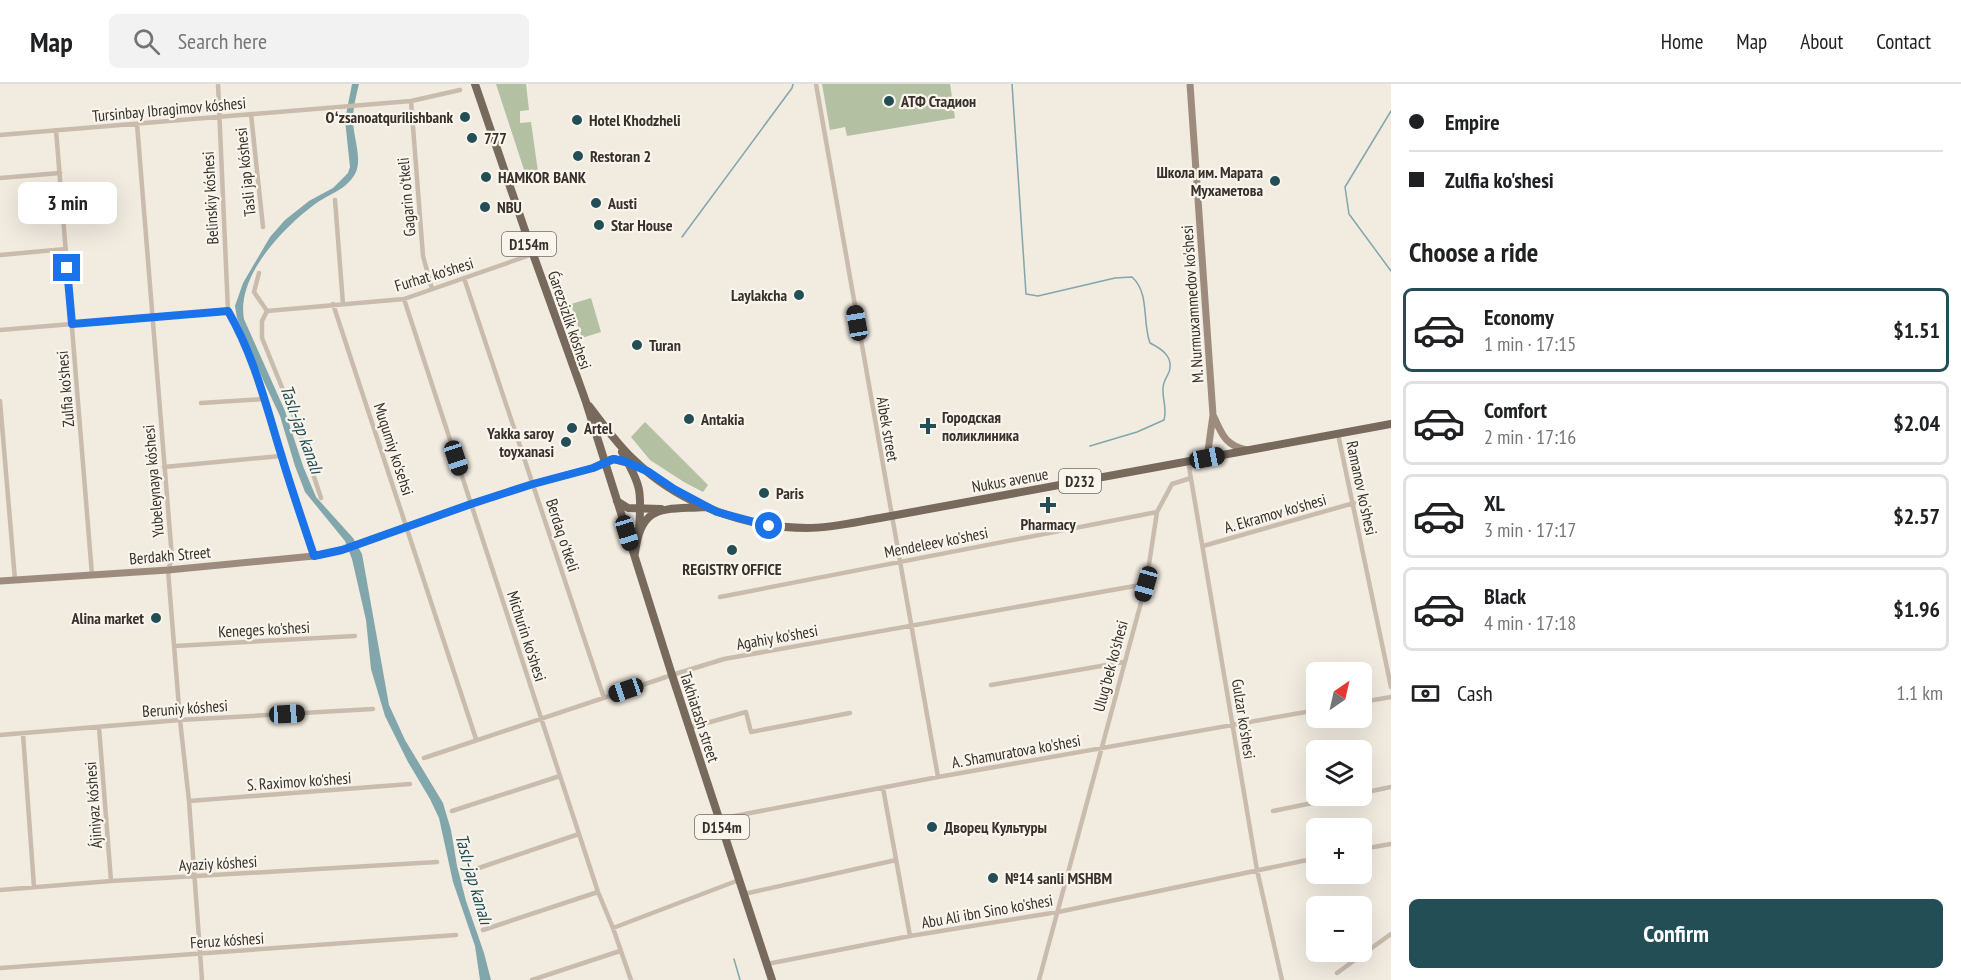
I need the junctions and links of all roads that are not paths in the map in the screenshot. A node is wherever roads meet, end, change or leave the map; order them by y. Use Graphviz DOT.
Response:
graph roads {
  1 [pos="218,84"];
  2 [pos="475,84"];
  3 [pos="816,84"];
  4 [pos="1190,84"];
  5 [pos="460,90"];
  6 [pos="411,101"];
  7 [pos="251,114"];
  8 [pos="218,117"];
  9 [pos="137,124"];
  10 [pos="56,130"];
  11 [pos="0,135"];
  12 [pos="60,172"];
  13 [pos="0,178"];
  14 [pos="335,200"];
  15 [pos="263,227"];
  16 [pos="66,249"];
  17 [pos="532,254"];
  18 [pos="0,255"];
  19 [pos="259,273"];
  20 [pos="464,278"];
  21 [pos="432,290"];
  22 [pos="404,299"];
  23 [pos="333,304"];
  24 [pos="343,304"];
  25 [pos="228,311"];
  26 [pos="267,311"];
  27 [pos="152,318"];
  28 [pos="72,324"];
  29 [pos="0,330"];
  30 [pos="264,399"];
  31 [pos="0,401"];
  32 [pos="586,402"];
  33 [pos="201,403"];
  34 [pos="1213,415"];
  35 [pos="1391,424"];
  36 [pos="1338,434"];
  37 [pos="614,438"];
  38 [pos="1248,450"];
  39 [pos="281,456"];
  40 [pos="1207,458"];
  41 [pos="1188,461"];
  42 [pos="604,462"];
  43 [pos="628,463"];
  44 [pos="164,466"];
  45 [pos="649,472"];
  46 [pos="1191,478"];
  47 [pos="533,484"];
  48 [pos="321,498"];
  49 [pos="617,501"];
  50 [pos="1353,503"];
  51 [pos="471,504"];
  52 [pos="705,507"];
  53 [pos="641,508"];
  54 [pos="666,509"];
  55 [pos="1157,512"];
  56 [pos="892,516"];
  57 [pos="407,526"];
  58 [pos="639,530"];
  59 [pos="1203,546"];
  60 [pos="314,556"];
  61 [pos="635,558"];
  62 [pos="901,561"];
  63 [pos="168,570"];
  64 [pos="92,575"];
  65 [pos="15,580"];
  66 [pos="0,581"];
  67 [pos="1146,584"];
  68 [pos="720,597"];
  69 [pos="912,625"];
  70 [pos="355,636"];
  71 [pos="175,646"];
  72 [pos="1124,662"];
  73 [pos="672,675"];
  74 [pos="991,685"];
  75 [pos="1391,687"];
  76 [pos="1391,697"];
  77 [pos="604,698"];
  78 [pos="1372,700"];
  79 [pos="373,709"];
  80 [pos="1306,712"];
  81 [pos="850,713"];
  82 [pos="542,718"];
  83 [pos="180,720"];
  84 [pos="1233,725"];
  85 [pos="99,727"];
  86 [pos="689,728"];
  87 [pos="0,729"];
  88 [pos="23,734"];
  89 [pos="0,735"];
  90 [pos="476,739"];
  91 [pos="1100,749"];
  92 [pos="424,758"];
  93 [pos="560,776"];
  94 [pos="938,777"];
  95 [pos="410,784"];
  96 [pos="1391,787"];
  97 [pos="883,788"];
  98 [pos="1372,791"];
  99 [pos="189,801"];
  100 [pos="1306,804"];
  101 [pos="452,811"];
  102 [pos="1273,811"];
  103 [pos="719,819"];
  104 [pos="579,834"];
  105 [pos="1391,844"];
  106 [pos="1372,847"];
  107 [pos="897,860"];
  108 [pos="1306,860"];
  109 [pos="437,862"];
  110 [pos="1257,870"];
  111 [pos="467,872"];
  112 [pos="194,876"];
  113 [pos="739,880"];
  114 [pos="111,881"];
  115 [pos="34,887"];
  116 [pos="0,890"];
  117 [pos="598,892"];
  118 [pos="744,894"];
  119 [pos="1058,912"];
  120 [pos="613,928"];
  121 [pos="483,930"];
  122 [pos="1391,934"];
  123 [pos="456,935"];
  124 [pos="910,936"];
  125 [pos="620,951"];
  126 [pos="200,954"];
  127 [pos="767,964"];
  128 [pos="0,968"];
  129 [pos="1337,973"];
  130 [pos="202,980"];
  131 [pos="532,980"];
  132 [pos="631,980"];
  133 [pos="772,980"];
  134 [pos="1039,980"];
  135 [pos="1282,980"];
  1 -- 8 [label="street, Belinskiy kóshesi"];
  2 -- 17 [label="main road, Ǵarezsizlik kóshesi / D154m"];
  3 -- 56 [label="street, Aibek street"];
  4 -- 34 [label="street, M. Nurmuxammedov ko'shesi"];
  5 -- 6 [label="street, Tursinbay Ibragimov kóshesi"];
  6 -- 7 [label="street, Tursinbay Ibragimov kóshesi"];
  6 -- 21 [label="street, Gagarin o'tkeli"];
  7 -- 8 [label="street, Tursinbay Ibragimov kóshesi"];
  7 -- 15 [label="street, Tasli jap kóshesi"];
  8 -- 9 [label="street, Tursinbay Ibragimov kóshesi"];
  8 -- 25 [label="street, Belinskiy kóshesi"];
  9 -- 10 [label="street, Tursinbay Ibragimov kóshesi"];
  9 -- 27 [label="street, Yubeleynaya kóshesi"];
  10 -- 11 [label="street, Tursinbay Ibragimov kóshesi"];
  10 -- 12 [label="street, Zulfia ko'shesi"];
  12 -- 13 [label="street"];
  12 -- 16 [label="street, Zulfia ko'shesi"];
  14 -- 24 [label="street"];
  16 -- 18 [label="street"];
  16 -- 28 [label="street, Zulfia ko'shesi"];
  17 -- 20 [label="street, Furhat ko'shesi"];
  17 -- 32 [label="main road, Ǵarezsizlik kóshesi / D154m"];
  19 -- 26 [label="street"];
  20 -- 21 [label="street, Furhat ko'shesi"];
  20 -- 47 [label="street, Berdaq o'tkeli"];
  21 -- 22 [label="street, Furhat ko'shesi"];
  22 -- 24 [label="street, Furhat ko'shesi"];
  22 -- 51 [label="street, Michurin ko'shesi"];
  23 -- 24 [label="street, Furhat ko'shesi"];
  23 -- 26 [label="street, Furhat ko'shesi"];
  23 -- 57 [label="street, Muqumiy ko'sehsi"];
  25 -- 27 [label="street"];
  25 -- 30 [label="street"];
  26 -- 48 [label="street"];
  27 -- 28 [label="street"];
  27 -- 44 [label="street, Yubeleynaya kóshesi"];
  28 -- 29 [label="street"];
  28 -- 64 [label="street, Zulfia ko'shesi"];
  30 -- 33 [label="street"];
  30 -- 39 [label="street"];
  31 -- 65 [label="street"];
  32 -- 37 [label="main road, D232"];
  32 -- 42 [label="main road, Ǵarezsizlik kóshesi / D154m"];
  34 -- 38 [label="street"];
  34 -- 40 [label="street"];
  35 -- 36 [label="main road, Nukus avenue / D232"];
  36 -- 38 [label="main road, Nukus avenue / D232"];
  36 -- 50 [label="street, Ramanov ko'shesi"];
  37 -- 43 [label="main road"];
  37 -- 45 [label="main road, D232"];
  38 -- 40 [label="main road, Nukus avenue / D232"];
  39 -- 44 [label="street"];
  39 -- 60 [label="street"];
  40 -- 41 [label="main road, Nukus avenue / D232"];
  41 -- 46 [label="street, Gulzar ko'shesi"];
  41 -- 56 [label="main road, Nukus avenue / D232"];
  42 -- 43 [label="main road, D232"];
  42 -- 47 [label="street, Berdakh Street"];
  42 -- 49 [label="main road, Takhiatash street / D154m"];
  43 -- 45 [label="main road, D232"];
  43 -- 53 [label="main road"];
  44 -- 63 [label="street, Yubeleynaya kóshesi"];
  45 -- 52 [label="main road, D232"];
  46 -- 55 [label="street, Ulug'bek ko'shesi"];
  46 -- 59 [label="street, Gulzar ko'shesi"];
  47 -- 51 [label="street, Berdakh Street"];
  47 -- 77 [label="street, Berdaq o'tkeli"];
  49 -- 53 [label="main road"];
  49 -- 61 [label="main road, Takhiatash street / D154m"];
  50 -- 59 [label="street, A. Ekramov ko'shesi"];
  50 -- 75 [label="street, Ramanov ko'shesi"];
  51 -- 57 [label="street, Berdakh Street"];
  51 -- 82 [label="street, Michurin ko'shesi"];
  52 -- 54 [label="main road"];
  52 -- 56 [label="main road, Nukus avenue / D232"];
  53 -- 54 [label="main road"];
  53 -- 58 [label="main road"];
  54 -- 58 [label="main road"];
  55 -- 62 [label="street, Mendeleev ko'shesi"];
  55 -- 67 [label="street, Ulug'bek ko'shesi"];
  56 -- 62 [label="street, Aibek street"];
  57 -- 60 [label="street, Berdakh Street"];
  57 -- 90 [label="street, Muqumiy ko'sehsi"];
  58 -- 61 [label="main road"];
  59 -- 84 [label="street, Gulzar ko'shesi"];
  60 -- 63 [label="street, Berdakh Street"];
  61 -- 73 [label="main road, Takhiatash street / D154m"];
  62 -- 68 [label="street, Mendeleev ko'shesi"];
  62 -- 69 [label="street, Aibek street"];
  63 -- 64 [label="street, Berdakh Street"];
  63 -- 71 [label="street, Yubeleynaya kóshesi"];
  64 -- 65 [label="street, Berdakh Street"];
  65 -- 66 [label="street, Berdakh Street"];
  67 -- 69 [label="street, Agahiy ko'shesi"];
  67 -- 72 [label="street, Ulug'bek ko'shesi"];
  69 -- 73 [label="street, Agahiy ko'shesi"];
  69 -- 94 [label="street, Aibek street"];
  70 -- 71 [label="street, Keneges ko'shesi"];
  71 -- 83 [label="street, Yubeleynaya kóshesi"];
  72 -- 74 [label="street"];
  72 -- 91 [label="street, Ulug'bek ko'shesi"];
  73 -- 77 [label="street, Agahiy ko'shesi"];
  73 -- 86 [label="main road, Takhiatash street / D154m"];
  76 -- 78 [label="street"];
  77 -- 82 [label="street, Agahiy ko'shesi"];
  79 -- 83 [label="street, Beruniy kóshesi"];
  80 -- 84 [label="street, A. Shamuratova ko'shesi"];
  81 -- 86 [label="street"];
  82 -- 90 [label="street, Agahiy ko'shesi"];
  82 -- 93 [label="street, Michurin ko'shesi"];
  83 -- 85 [label="street, Beruniy kóshesi"];
  83 -- 99 [label="street, Yubeleynaya kóshesi"];
  84 -- 91 [label="street, A. Shamuratova ko'shesi"];
  84 -- 110 [label="street, Gulzar ko'shesi"];
  85 -- 88 [label="street, Beruniy kóshesi"];
  85 -- 114 [label="street, Ájiniyaz kóshesi"];
  86 -- 103 [label="main road, Takhiatash street / D154m"];
  87 -- 89 [label="street"];
  88 -- 89 [label="street, Beruniy kóshesi"];
  88 -- 115 [label="street"];
  90 -- 92 [label="street, Agahiy ko'shesi"];
  91 -- 94 [label="street, A. Shamuratova ko'shesi"];
  91 -- 119 [label="street, Ulug'bek ko'shesi"];
  93 -- 101 [label="street"];
  93 -- 104 [label="street, Michurin ko'shesi"];
  94 -- 97 [label="street, A. Shamuratova ko'shesi"];
  95 -- 99 [label="street, S. Raximov ko'shesi"];
  96 -- 98 [label="street"];
  97 -- 103 [label="street, A. Shamuratova ko'shesi"];
  97 -- 107 [label="street"];
  99 -- 112 [label="street, Yubeleynaya kóshesi"];
  100 -- 102 [label="street"];
  103 -- 113 [label="main road, Takhiatash street / D154m"];
  104 -- 111 [label="street"];
  104 -- 117 [label="street, Michurin ko'shesi"];
  105 -- 106 [label="street"];
  107 -- 118 [label="street"];
  107 -- 124 [label="street"];
  108 -- 110 [label="street, Abu Ali ibn Sino ko'shesi"];
  109 -- 112 [label="street, Ayaziy kóshesi"];
  110 -- 119 [label="street, Abu Ali ibn Sino ko'shesi"];
  110 -- 135 [label="street, Gulzar ko'shesi"];
  112 -- 114 [label="street, Ayaziy kóshesi"];
  112 -- 126 [label="street, Yubeleynaya kóshesi"];
  113 -- 118 [label="main road, Takhiatash street / D154m"];
  113 -- 120 [label="street"];
  114 -- 115 [label="street, Ayaziy kóshesi"];
  115 -- 116 [label="street, Ayaziy kóshesi"];
  117 -- 120 [label="street, Michurin ko'shesi"];
  117 -- 121 [label="street"];
  118 -- 127 [label="main road, Takhiatash street / D154m"];
  119 -- 124 [label="street, Abu Ali ibn Sino ko'shesi"];
  119 -- 134 [label="street, Ulug'bek ko'shesi"];
  120 -- 125 [label="street, Michurin ko'shesi"];
  122 -- 129 [label="street"];
  123 -- 126 [label="street, Feruz kóshesi"];
  124 -- 127 [label="street, Abu Ali ibn Sino ko'shesi"];
  125 -- 131 [label="street"];
  125 -- 132 [label="street, Michurin ko'shesi"];
  126 -- 128 [label="street, Feruz kóshesi"];
  126 -- 130 [label="street, Yubeleynaya kóshesi"];
  127 -- 133 [label="main road, Takhiatash street / D154m"];
}
